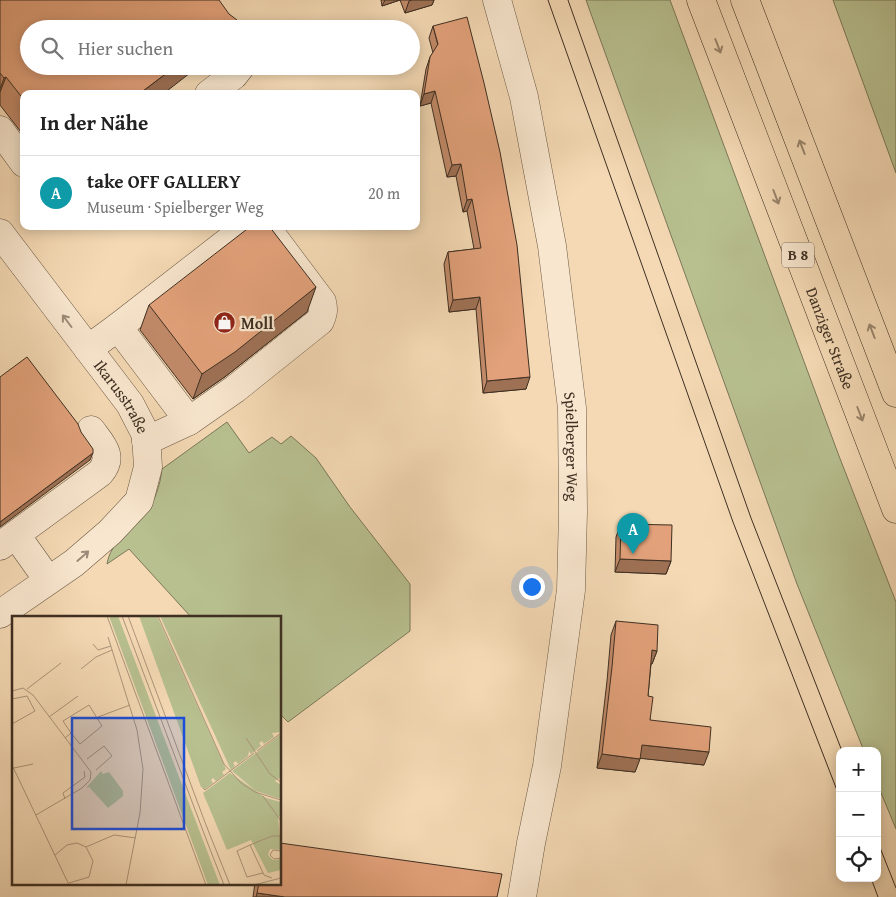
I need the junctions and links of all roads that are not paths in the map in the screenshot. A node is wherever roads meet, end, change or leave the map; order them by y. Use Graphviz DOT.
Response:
graph roads {
  1 [pos="497,0"];
  2 [pos="701,0"];
  3 [pos="745,0"];
  4 [pos="234,75"];
  5 [pos="214,90"];
  6 [pos="0,130"];
  7 [pos="20,158"];
  8 [pos="243,230"];
  9 [pos="268,230"];
  10 [pos="0,233"];
  11 [pos="118,327"];
  12 [pos="88,349"];
  13 [pos="896,393"];
  14 [pos="189,421"];
  15 [pos="146,445"];
  16 [pos="896,509"];
  17 [pos="8,540"];
  18 [pos="48,580"];
  19 [pos="0,614"];
  20 [pos="522,897"];
  1 -- 20 [label="street, Spielberger Weg"];
  2 -- 16 [label="main road, Danziger Straße / B 8, one-way"];
  13 -- 3 [label="main road, B 8, one-way"];
  4 -- 5 [label="street"];
  6 -- 7 [label="street"];
  8 -- 11 [label="street"];
  9 -- 14 [label="street"];
  12 -- 10 [label="street, Ikarusstraße, one-way"];
  11 -- 12 [label="street"];
  11 -- 14 [label="street"];
  12 -- 15 [label="street, Ikarusstraße"];
  14 -- 15 [label="street"];
  15 -- 17 [label="street"];
  18 -- 15 [label="street, Ikarusstraße, one-way"];
  17 -- 18 [label="street"];
  18 -- 19 [label="street, Ikarusstraße"];
}
